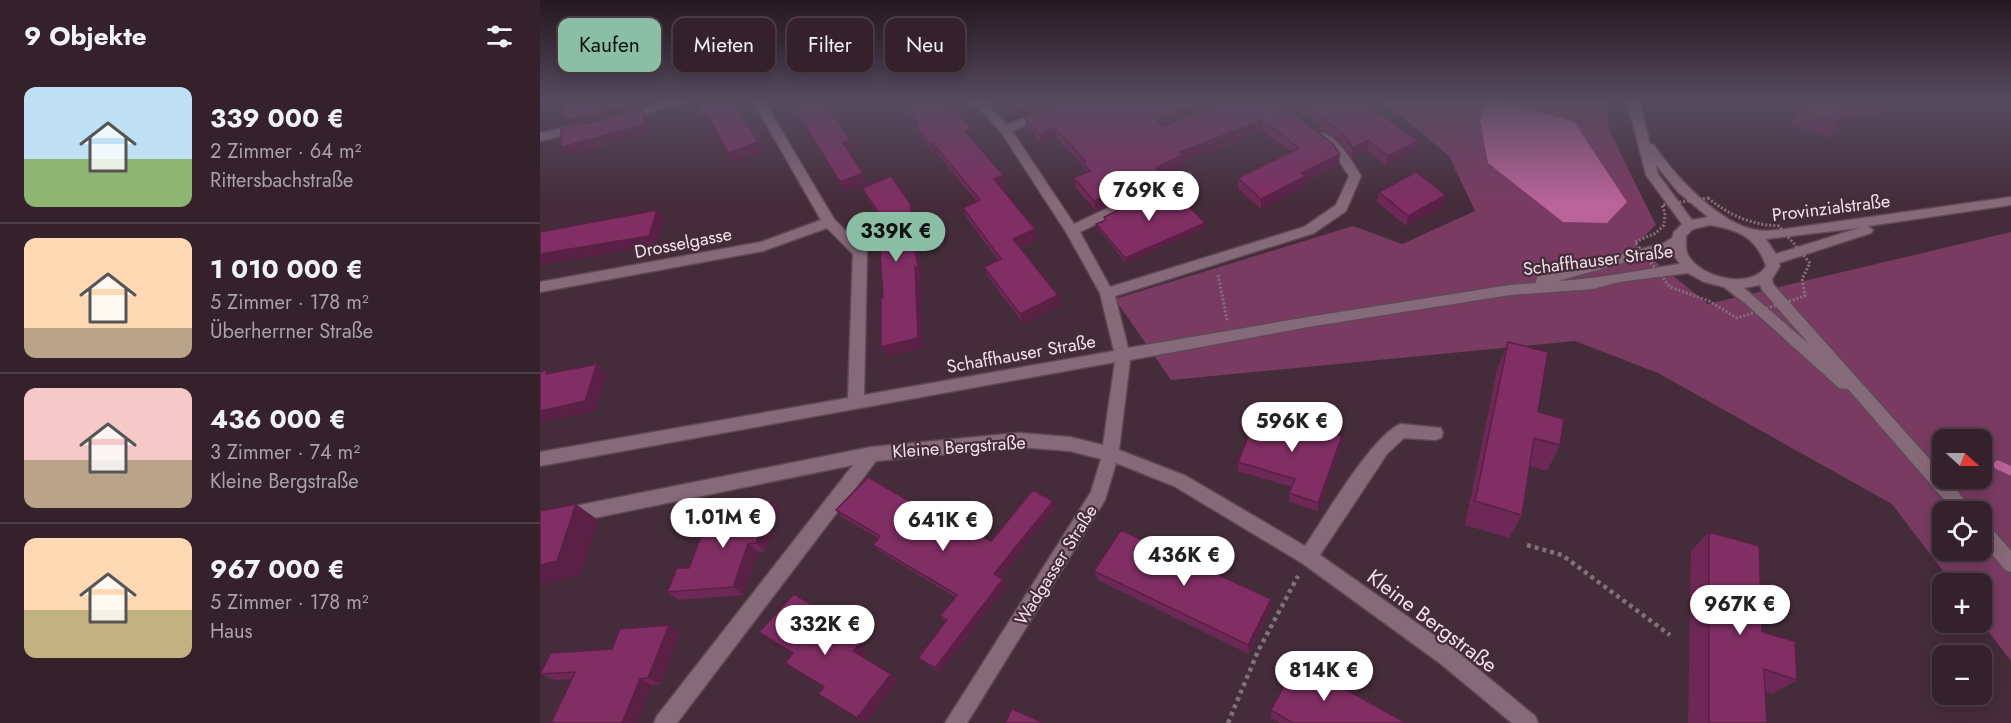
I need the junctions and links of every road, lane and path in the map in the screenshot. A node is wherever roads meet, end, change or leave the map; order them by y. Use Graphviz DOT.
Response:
graph roads {
  1 [pos="778,135"];
  2 [pos="1008,135"];
  3 [pos="1318,135"];
  4 [pos="1642,135"];
  5 [pos="1186,176"];
  6 [pos="1694,200"];
  7 [pos="2011,201"];
  8 [pos="1672,203"];
  9 [pos="1914,216"];
  10 [pos="829,222"];
  11 [pos="1724,223"];
  12 [pos="1689,225"];
  13 [pos="1072,230"];
  14 [pos="1785,234"];
  15 [pos="1753,235"];
  16 [pos="1677,241"];
  17 [pos="1799,250"];
  18 [pos="1643,252"];
  19 [pos="1215,259"];
  20 [pos="1772,260"];
  21 [pos="1691,268"];
  22 [pos="1658,272"];
  23 [pos="1765,279"];
  24 [pos="1730,285"];
  25 [pos="540,287"];
  26 [pos="1510,290"];
  27 [pos="1107,293"];
  28 [pos="1783,303"];
  29 [pos="1762,310"];
  30 [pos="1230,335"];
  31 [pos="1123,356"];
  32 [pos="856,401"];
  33 [pos="1893,428"];
  34 [pos="1434,433"];
  35 [pos="871,454"];
  36 [pos="1110,454"];
  37 [pos="540,459"];
  38 [pos="1956,501"];
  39 [pos="540,521"];
  40 [pos="1992,542"];
  41 [pos="1527,545"];
  42 [pos="1308,557"];
  43 [pos="2011,564"];
  44 [pos="1670,635"];
  45 [pos="664,723"];
  46 [pos="955,723"];
  47 [pos="1228,723"];
  48 [pos="1528,723"];
  1 -- 10 [label="street"];
  2 -- 13 [label="street"];
  3 -- 19 [label="street"];
  4 -- 6 [label="street"];
  4 -- 8 [label="street"];
  5 -- 13 [label="street"];
  6 -- 8 [label="path"];
  6 -- 11 [label="street"];
  6 -- 14 [label="path"];
  7 -- 9 [label="street, Provinzialstraße"];
  8 -- 12 [label="street"];
  8 -- 18 [label="path"];
  9 -- 14 [label="street, Provinzialstraße"];
  9 -- 17 [label="street, Provinzialstraße"];
  10 -- 25 [label="street, Drosselgasse"];
  10 -- 32 [label="street"];
  11 -- 12 [label="street"];
  11 -- 15 [label="street"];
  12 -- 16 [label="street"];
  13 -- 27 [label="street"];
  14 -- 15 [label="street, Provinzialstraße"];
  14 -- 17 [label="path"];
  15 -- 20 [label="street"];
  16 -- 18 [label="street, Schaffhauser Straße"];
  16 -- 21 [label="street"];
  17 -- 20 [label="street, Provinzialstraße"];
  17 -- 28 [label="path"];
  18 -- 22 [label="path"];
  18 -- 26 [label="street, Schaffhauser Straße"];
  19 -- 27 [label="street"];
  19 -- 30 [label="path"];
  20 -- 23 [label="street"];
  21 -- 22 [label="street, Schaffhauser Straße"];
  21 -- 24 [label="street"];
  22 -- 26 [label="street, Schaffhauser Straße"];
  22 -- 29 [label="path"];
  23 -- 24 [label="street"];
  23 -- 28 [label="street"];
  24 -- 29 [label="street"];
  26 -- 30 [label="street, Schaffhauser Straße"];
  27 -- 31 [label="street"];
  28 -- 29 [label="path"];
  28 -- 33 [label="street"];
  29 -- 33 [label="street"];
  30 -- 31 [label="street, Schaffhauser Straße"];
  31 -- 32 [label="street, Schaffhauser Straße"];
  31 -- 36 [label="street, Wadgasser Straße"];
  32 -- 37 [label="street, Schaffhauser Straße"];
  33 -- 38 [label="street"];
  34 -- 42 [label="street"];
  35 -- 36 [label="street, Kleine Bergstraße"];
  35 -- 39 [label="street"];
  35 -- 45 [label="street"];
  36 -- 42 [label="street, Kleine Bergstraße"];
  36 -- 46 [label="street, Wadgasser Straße"];
  40 -- 43 [label="street"];
  41 -- 44 [label="path"];
  42 -- 47 [label="path"];
  42 -- 48 [label="street, Kleine Bergstraße"];
}
